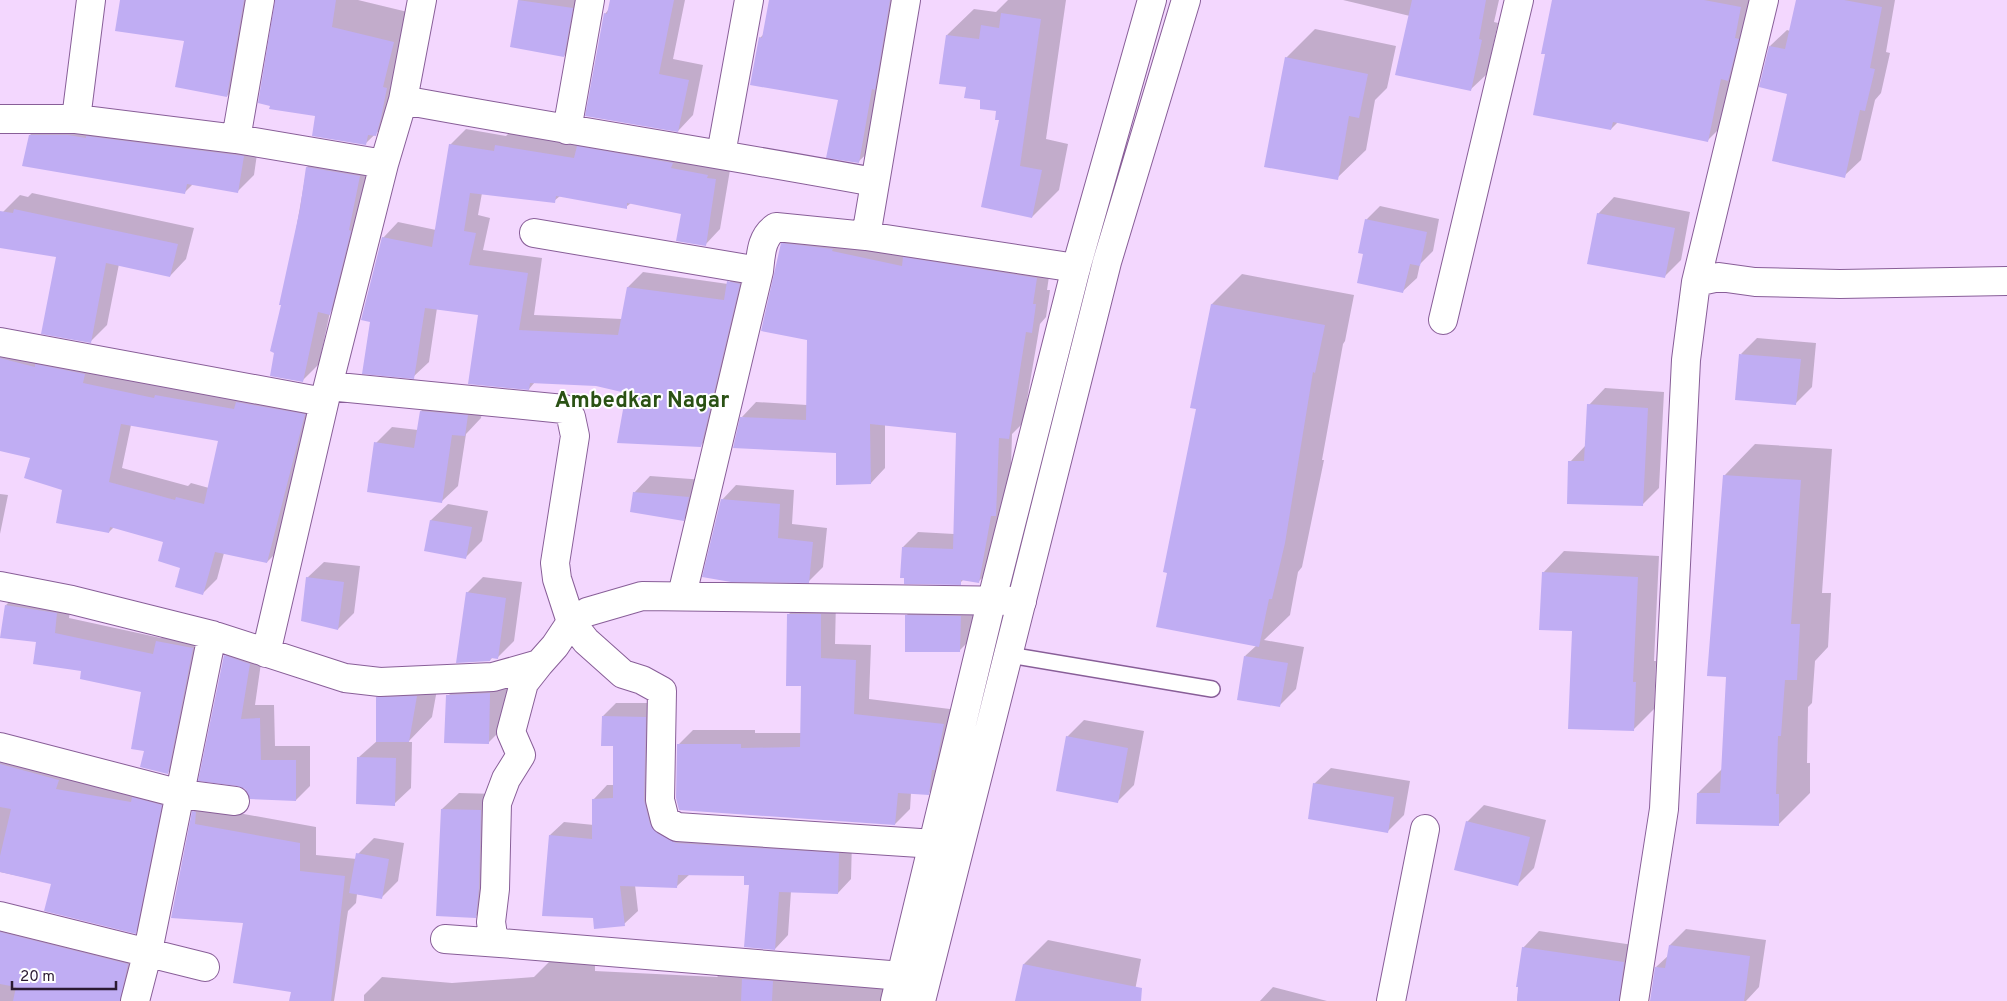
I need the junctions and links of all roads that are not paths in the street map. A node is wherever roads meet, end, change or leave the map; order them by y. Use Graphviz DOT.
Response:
graph roads {
  1 [pos="91,0"];
  2 [pos="260,0"];
  3 [pos="422,0"];
  4 [pos="590,0"];
  5 [pos="749,0"];
  6 [pos="906,0"];
  7 [pos="1152,0"];
  8 [pos="1186,0"];
  9 [pos="1519,0"];
  10 [pos="1764,0"];
  11 [pos="403,100"];
  12 [pos="0,119"];
  13 [pos="76,119"];
  14 [pos="567,130"];
  15 [pos="236,139"];
  16 [pos="721,154"];
  17 [pos="384,164"];
  18 [pos="874,182"];
  19 [pos="534,233"];
  20 [pos="866,236"];
  21 [pos="1076,268"];
  22 [pos="759,271"];
  23 [pos="2007,281"];
  24 [pos="1696,282"];
  25 [pos="1443,320"];
  26 [pos="0,342"];
  27 [pos="326,393"];
  28 [pos="0,586"];
  29 [pos="682,595"];
  30 [pos="992,599"];
  31 [pos="1022,601"];
  32 [pos="571,622"];
  33 [pos="212,635"];
  34 [pos="266,653"];
  35 [pos="1009,655"];
  36 [pos="539,664"];
  37 [pos="1212,689"];
  38 [pos="0,747"];
  39 [pos="181,794"];
  40 [pos="235,801"];
  41 [pos="1425,829"];
  42 [pos="934,844"];
  43 [pos="0,916"];
  44 [pos="445,939"];
  45 [pos="500,943"];
  46 [pos="148,951"];
  47 [pos="206,967"];
  48 [pos="899,989"];
  49 [pos="135,1001"];
  50 [pos="921,1001"];
  51 [pos="1391,1001"];
  52 [pos="1634,1001"];
  1 -- 13 [label="street"];
  2 -- 15 [label="street"];
  3 -- 11 [label="street"];
  4 -- 14 [label="street"];
  5 -- 16 [label="street"];
  6 -- 18 [label="street"];
  7 -- 21 [label="street"];
  8 -- 31 [label="street"];
  9 -- 25 [label="street"];
  10 -- 24 [label="street"];
  11 -- 14 [label="street"];
  11 -- 17 [label="street"];
  12 -- 13 [label="street"];
  13 -- 15 [label="street"];
  14 -- 16 [label="street"];
  15 -- 17 [label="street"];
  16 -- 18 [label="street"];
  17 -- 27 [label="street"];
  18 -- 20 [label="street"];
  19 -- 22 [label="street"];
  20 -- 21 [label="street"];
  20 -- 22 [label="street"];
  21 -- 30 [label="street"];
  22 -- 29 [label="street"];
  23 -- 24 [label="street"];
  24 -- 52 [label="street"];
  26 -- 27 [label="street"];
  27 -- 32 [label="street"];
  27 -- 34 [label="street"];
  28 -- 33 [label="street"];
  29 -- 30 [label="street"];
  29 -- 32 [label="street"];
  30 -- 31 [label="street"];
  30 -- 42 [label="street"];
  31 -- 35 [label="street"];
  32 -- 36 [label="street"];
  32 -- 42 [label="street"];
  33 -- 34 [label="street"];
  33 -- 39 [label="street"];
  34 -- 36 [label="street"];
  35 -- 37 [label="lane"];
  35 -- 50 [label="street"];
  36 -- 45 [label="street"];
  38 -- 39 [label="street"];
  39 -- 40 [label="street"];
  39 -- 46 [label="street"];
  41 -- 51 [label="street"];
  42 -- 48 [label="street"];
  43 -- 46 [label="street"];
  44 -- 45 [label="street"];
  45 -- 48 [label="street"];
  46 -- 47 [label="street"];
  46 -- 49 [label="street"];
}
